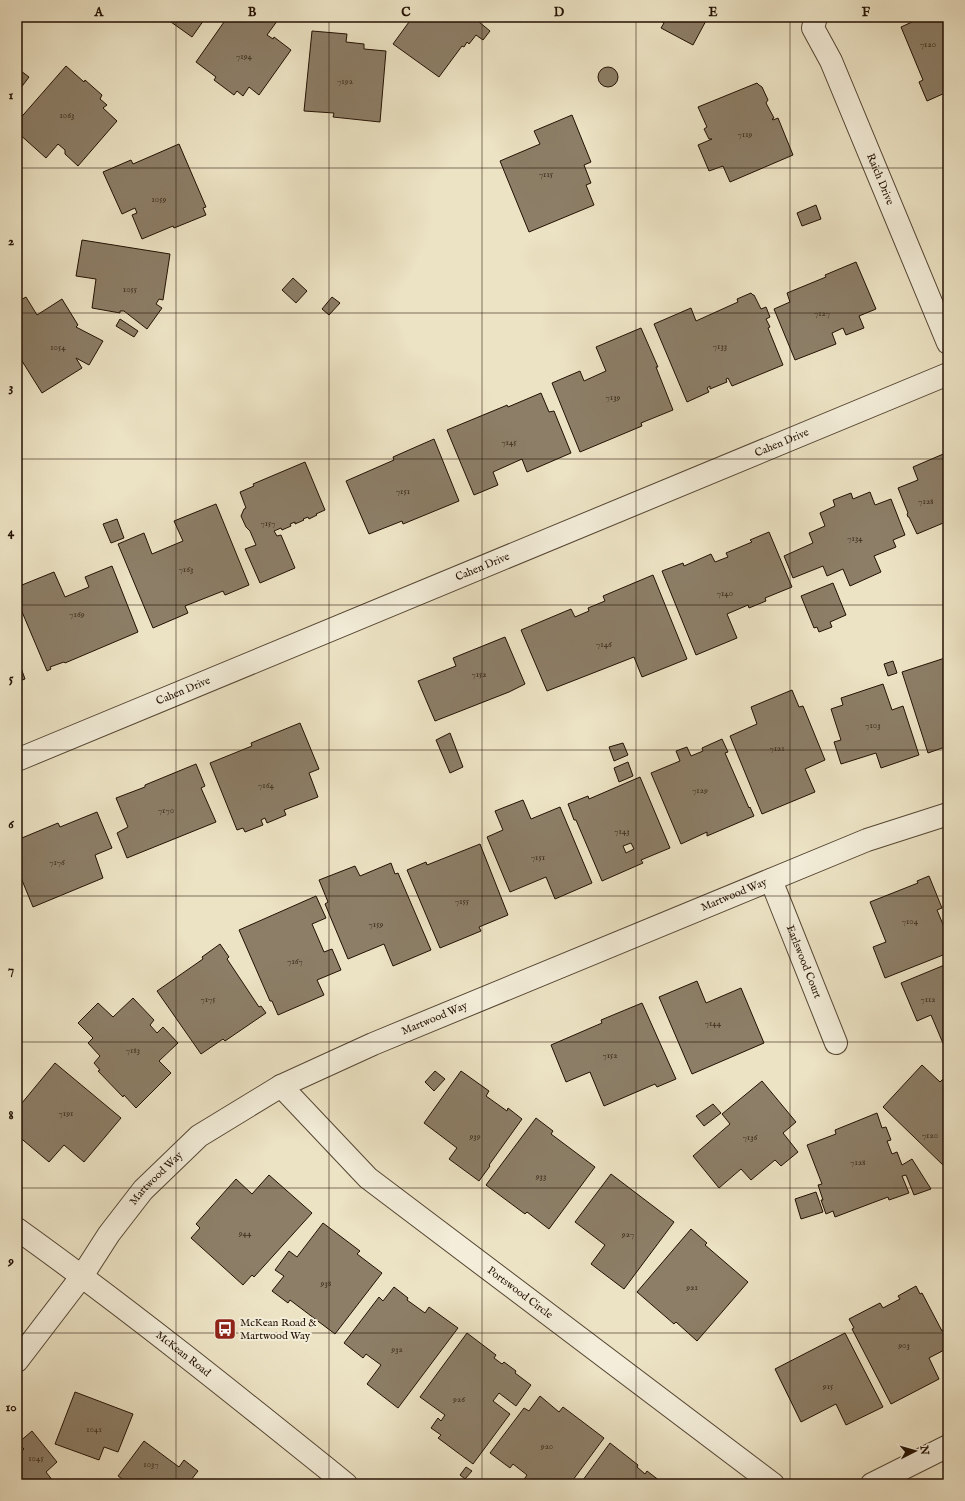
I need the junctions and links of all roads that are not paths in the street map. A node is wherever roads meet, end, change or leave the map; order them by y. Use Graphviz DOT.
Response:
graph roads {
  1 [pos="816,17"];
  2 [pos="948,343"];
  3 [pos="948,374"];
  4 [pos="17,760"];
  5 [pos="948,814"];
  6 [pos="771,880"];
  7 [pos="836,1043"];
  8 [pos="281,1086"];
  9 [pos="17,1229"];
  10 [pos="82,1276"];
  11 [pos="17,1360"];
  12 [pos="948,1446"];
  13 [pos="346,1484"];
  14 [pos="773,1484"];
  15 [pos="872,1484"];
  1 -- 2 [label="street, Raich Drive"];
  3 -- 4 [label="street, Cahen Drive"];
  5 -- 6 [label="street, Martwood Way"];
  6 -- 7 [label="street, Earlswood Court"];
  6 -- 8 [label="street, Martwood Way"];
  8 -- 10 [label="street, Martwood Way"];
  8 -- 14 [label="street, Portswood Circle"];
  9 -- 10 [label="street, McKean Road"];
  10 -- 11 [label="street, Martwood Way"];
  10 -- 13 [label="street, McKean Road"];
  12 -- 15 [label="street"];
}
